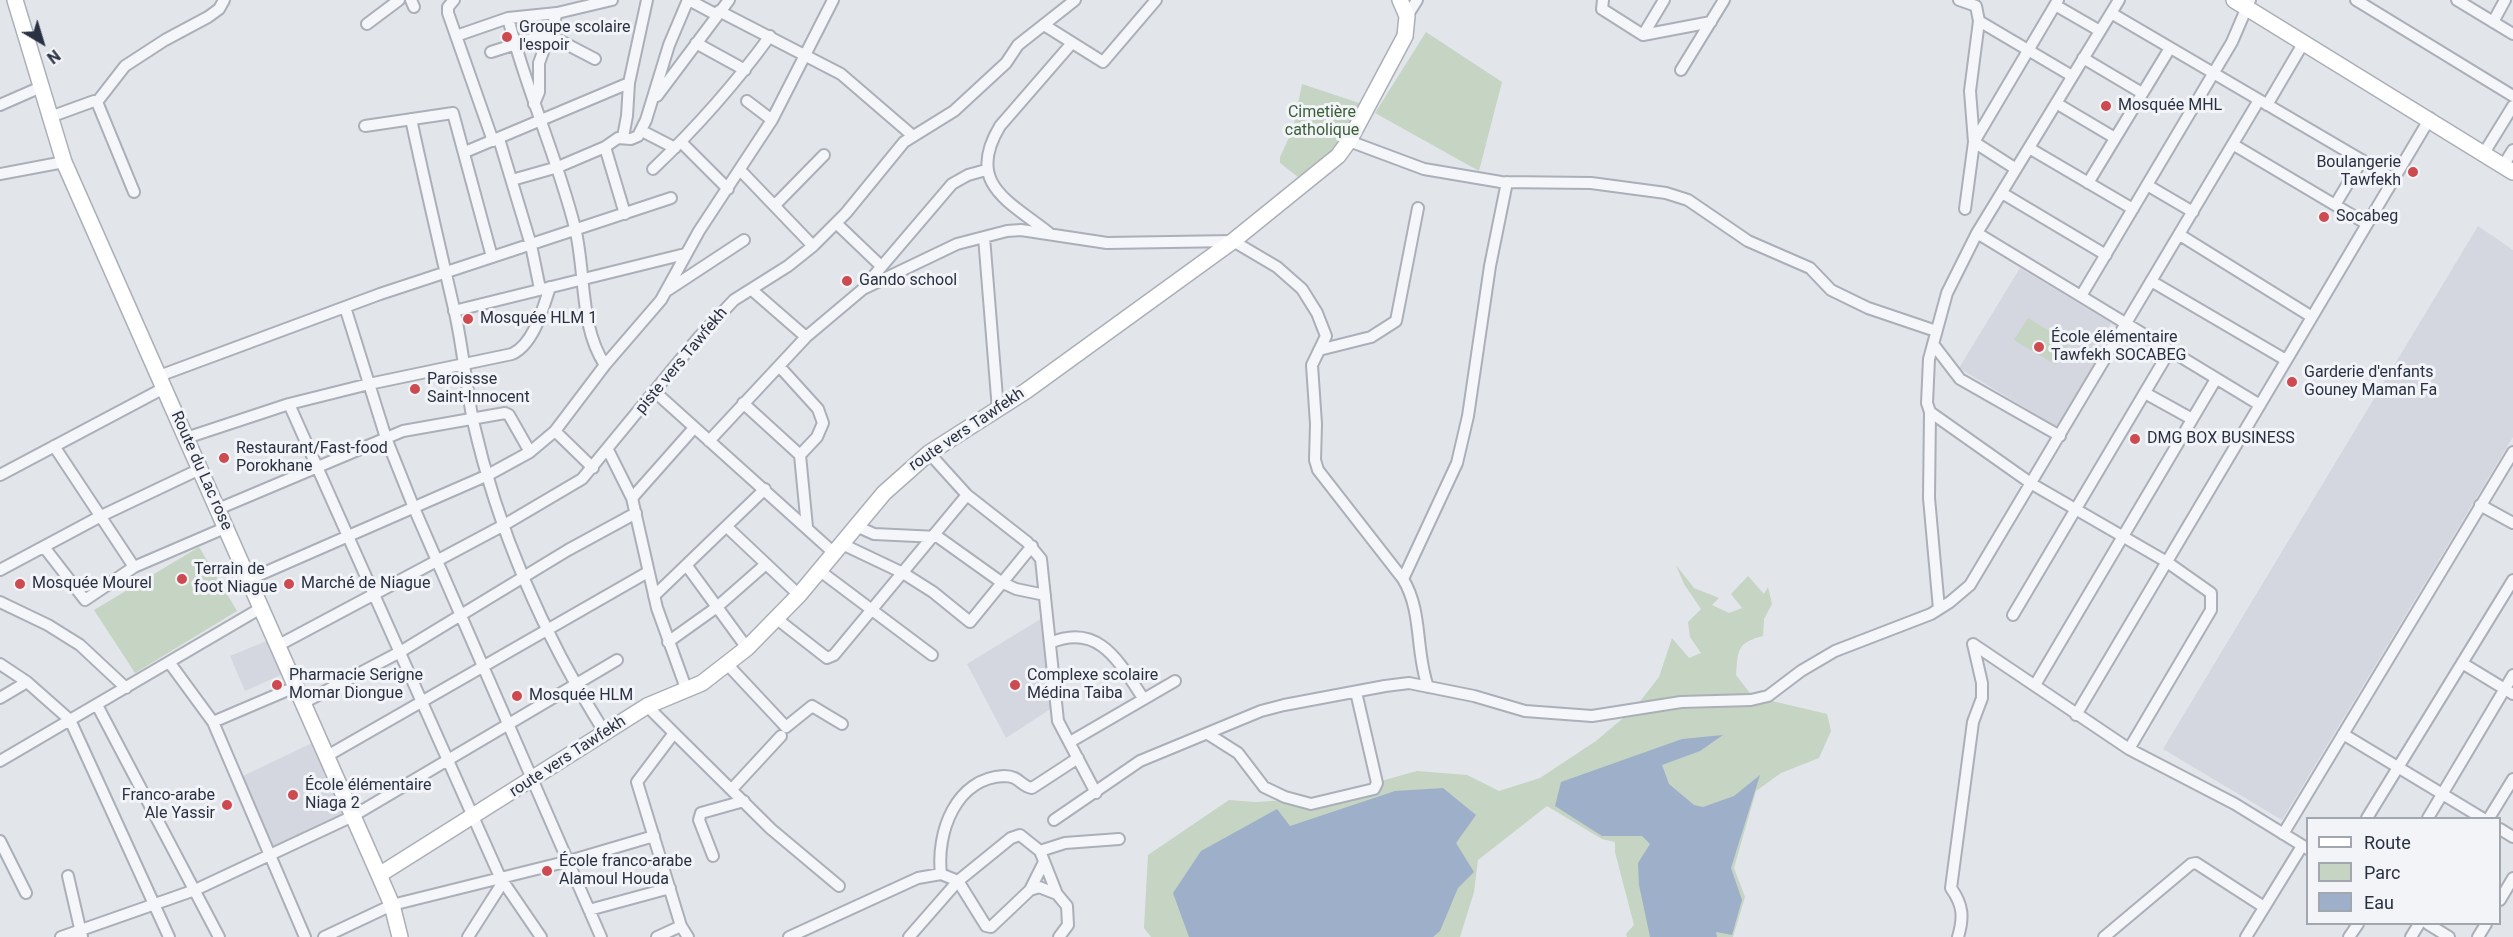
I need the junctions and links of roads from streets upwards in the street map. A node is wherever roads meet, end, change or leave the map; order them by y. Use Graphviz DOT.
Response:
graph roads {
  1 [pos="15,0"];
  2 [pos="224,0"];
  3 [pos="399,0"];
  4 [pos="454,0"];
  5 [pos="612,0"];
  6 [pos="647,0"];
  7 [pos="688,0"];
  8 [pos="729,0"];
  9 [pos="833,0"];
  10 [pos="1075,0"];
  11 [pos="1156,0"];
  12 [pos="1400,0"];
  13 [pos="1418,0"];
  14 [pos="1603,0"];
  15 [pos="1664,0"];
  16 [pos="1724,0"];
  17 [pos="1959,0"];
  18 [pos="2119,0"];
  19 [pos="2356,0"];
  20 [pos="2457,0"];
  21 [pos="2505,0"];
  22 [pos="1974,2"];
  23 [pos="2057,3"];
  24 [pos="2244,3"];
  25 [pos="574,4"];
  26 [pos="557,13"];
  27 [pos="718,13"];
  28 [pos="2111,13"];
  29 [pos="1407,16"];
  30 [pos="508,18"];
  31 [pos="1979,21"];
  32 [pos="1711,22"];
  33 [pos="2493,22"];
  34 [pos="367,24"];
  35 [pos="1044,25"];
  36 [pos="2100,31"];
  37 [pos="548,34"];
  38 [pos="2513,34"];
  39 [pos="1643,35"];
  40 [pos="456,36"];
  41 [pos="770,36"];
  42 [pos="2304,42"];
  43 [pos="696,43"];
  44 [pos="1072,43"];
  45 [pos="514,44"];
  46 [pos="2170,48"];
  47 [pos="2028,50"];
  48 [pos="491,52"];
  49 [pos="806,55"];
  50 [pos="2083,58"];
  51 [pos="595,59"];
  52 [pos="745,70"];
  53 [pos="1682,70"];
  54 [pos="2214,73"];
  55 [pos="2072,76"];
  56 [pos="628,83"];
  57 [pos="41,87"];
  58 [pos="2142,93"];
  59 [pos="2513,96"];
  60 [pos="747,101"];
  61 [pos="97,102"];
  62 [pos="2263,102"];
  63 [pos="2056,103"];
  64 [pos="534,104"];
  65 [pos="651,104"];
  66 [pos="0,105"];
  67 [pos="2513,106"];
  68 [pos="50,117"];
  69 [pos="2430,118"];
  70 [pos="411,119"];
  71 [pos="772,120"];
  72 [pos="540,122"];
  73 [pos="365,126"];
  74 [pos="642,130"];
  75 [pos="913,136"];
  76 [pos="623,137"];
  77 [pos="2115,138"];
  78 [pos="496,140"];
  79 [pos="1349,141"];
  80 [pos="1974,142"];
  81 [pos="678,145"];
  82 [pos="2234,145"];
  83 [pos="605,147"];
  84 [pos="2029,148"];
  85 [pos="2513,150"];
  86 [pos="465,152"];
  87 [pos="2484,153"];
  88 [pos="824,154"];
  89 [pos="2362,160"];
  90 [pos="64,162"];
  91 [pos="558,166"];
  92 [pos="653,168"];
  93 [pos="2016,169"];
  94 [pos="2508,169"];
  95 [pos="986,170"];
  96 [pos="741,171"];
  97 [pos="0,174"];
  98 [pos="2394,179"];
  99 [pos="512,180"];
  100 [pos="1508,182"];
  101 [pos="2088,183"];
  102 [pos="2147,185"];
  103 [pos="728,189"];
  104 [pos="135,192"];
  105 [pos="2002,193"];
  106 [pos="671,198"];
  107 [pos="775,205"];
  108 [pos="2335,205"];
  109 [pos="1418,208"];
  110 [pos="1965,208"];
  111 [pos="2133,209"];
  112 [pos="2193,212"];
  113 [pos="625,214"];
  114 [pos="836,223"];
  115 [pos="2367,224"];
  116 [pos="576,230"];
  117 [pos="1050,233"];
  118 [pos="1977,233"];
  119 [pos="2180,235"];
  120 [pos="984,237"];
  121 [pos="744,240"];
  122 [pos="1233,240"];
  123 [pos="531,245"];
  124 [pos="813,246"];
  125 [pos="685,254"];
  126 [pos="2106,255"];
  127 [pos="492,258"];
  128 [pos="881,266"];
  129 [pos="444,273"];
  130 [pos="582,279"];
  131 [pos="2151,281"];
  132 [pos="545,288"];
  133 [pos="862,289"];
  134 [pos="752,290"];
  135 [pos="667,291"];
  136 [pos="2081,296"];
  137 [pos="345,307"];
  138 [pos="454,311"];
  139 [pos="2312,317"];
  140 [pos="2126,324"];
  141 [pos="1936,330"];
  142 [pos="806,337"];
  143 [pos="1933,344"];
  144 [pos="1319,350"];
  145 [pos="2170,351"];
  146 [pos="2286,360"];
  147 [pos="466,365"];
  148 [pos="605,365"];
  149 [pos="779,366"];
  150 [pos="2217,379"];
  151 [pos="161,382"];
  152 [pos="369,384"];
  153 [pos="654,392"];
  154 [pos="2145,393"];
  155 [pos="289,404"];
  156 [pos="743,404"];
  157 [pos="2260,405"];
  158 [pos="998,410"];
  159 [pos="1930,412"];
  160 [pos="473,419"];
  161 [pos="2192,420"];
  162 [pos="694,428"];
  163 [pos="555,431"];
  164 [pos="2060,436"];
  165 [pos="186,438"];
  166 [pos="386,438"];
  167 [pos="709,441"];
  168 [pos="54,446"];
  169 [pos="608,450"];
  170 [pos="530,452"];
  171 [pos="2513,452"];
  172 [pos="929,453"];
  173 [pos="800,455"];
  174 [pos="317,465"];
  175 [pos="593,468"];
  176 [pos="200,469"];
  177 [pos="0,475"];
  178 [pos="488,475"];
  179 [pos="2032,484"];
  180 [pos="765,489"];
  181 [pos="967,495"];
  182 [pos="632,498"];
  183 [pos="2480,506"];
  184 [pos="414,508"];
  185 [pos="218,509"];
  186 [pos="2076,509"];
  187 [pos="636,513"];
  188 [pos="101,516"];
  189 [pos="2513,523"];
  190 [pos="504,525"];
  191 [pos="856,526"];
  192 [pos="227,527"];
  193 [pos="727,527"];
  194 [pos="807,527"];
  195 [pos="349,535"];
  196 [pos="933,536"];
  197 [pos="2123,536"];
  198 [pos="1032,546"];
  199 [pos="44,547"];
  200 [pos="838,548"];
  201 [pos="437,560"];
  202 [pos="2167,562"];
  203 [pos="766,564"];
  204 [pos="687,566"];
  205 [pos="134,567"];
  206 [pos="0,570"];
  207 [pos="820,571"];
  208 [pos="648,573"];
  209 [pos="903,573"];
  210 [pos="524,578"];
  211 [pos="250,579"];
  212 [pos="1403,579"];
  213 [pos="2513,580"];
  214 [pos="1001,582"];
  215 [pos="374,593"];
  216 [pos="799,595"];
  217 [pos="1046,595"];
  218 [pos="654,596"];
  219 [pos="0,602"];
  220 [pos="717,607"];
  221 [pos="261,608"];
  222 [pos="872,609"];
  223 [pos="1940,609"];
  224 [pos="2013,615"];
  225 [pos="461,616"];
  226 [pos="777,619"];
  227 [pos="547,628"];
  228 [pos="668,642"];
  229 [pos="1050,643"];
  230 [pos="277,646"];
  231 [pos="747,648"];
  232 [pos="400,652"];
  233 [pos="932,655"];
  234 [pos="617,660"];
  235 [pos="169,662"];
  236 [pos="2462,663"];
  237 [pos="0,664"];
  238 [pos="727,664"];
  239 [pos="482,665"];
  240 [pos="2513,675"];
  241 [pos="27,681"];
  242 [pos="1175,681"];
  243 [pos="574,685"];
  244 [pos="2035,685"];
  245 [pos="295,687"];
  246 [pos="1428,687"];
  247 [pos="126,688"];
  248 [pos="687,691"];
  249 [pos="2509,691"];
  250 [pos="1356,692"];
  251 [pos="0,698"];
  252 [pos="1143,698"];
  253 [pos="422,702"];
  254 [pos="303,703"];
  255 [pos="96,705"];
  256 [pos="647,706"];
  257 [pos="2076,715"];
  258 [pos="70,720"];
  259 [pos="213,723"];
  260 [pos="508,723"];
  261 [pos="843,724"];
  262 [pos="605,733"];
  263 [pos="674,733"];
  264 [pos="1208,734"];
  265 [pos="2343,734"];
  266 [pos="781,736"];
  267 [pos="1070,742"];
  268 [pos="2129,749"];
  269 [pos="327,756"];
  270 [pos="1078,758"];
  271 [pos="0,761"];
  272 [pos="448,761"];
  273 [pos="2398,768"];
  274 [pos="533,779"];
  275 [pos="2513,779"];
  276 [pos="732,789"];
  277 [pos="1096,793"];
  278 [pos="2443,795"];
  279 [pos="744,801"];
  280 [pos="353,816"];
  281 [pos="473,816"];
  282 [pos="2368,817"];
  283 [pos="2429,817"];
  284 [pos="2479,817"];
  285 [pos="2490,817"];
  286 [pos="1054,820"];
  287 [pos="2283,834"];
  288 [pos="654,836"];
  289 [pos="1119,839"];
  290 [pos="0,841"];
  291 [pos="2305,847"];
  292 [pos="1040,851"];
  293 [pos="269,856"];
  294 [pos="713,856"];
  295 [pos="569,861"];
  296 [pos="1044,862"];
  297 [pos="379,874"];
  298 [pos="941,874"];
  299 [pos="68,876"];
  300 [pos="2513,878"];
  301 [pos="501,880"];
  302 [pos="958,881"];
  303 [pos="839,886"];
  304 [pos="670,888"];
  305 [pos="195,890"];
  306 [pos="1030,890"];
  307 [pos="26,893"];
  308 [pos="1057,894"];
  309 [pos="2501,897"];
  310 [pos="155,905"];
  311 [pos="392,906"];
  312 [pos="2264,907"];
  313 [pos="589,910"];
  314 [pos="2430,925"];
  315 [pos="681,926"];
  316 [pos="81,934"];
  317 [pos="61,937"];
  318 [pos="169,937"];
  319 [pos="219,937"];
  320 [pos="305,937"];
  321 [pos="324,937"];
  322 [pos="400,937"];
  323 [pos="468,937"];
  324 [pos="541,937"];
  325 [pos="601,937"];
  326 [pos="657,937"];
  327 [pos="688,937"];
  328 [pos="789,937"];
  329 [pos="909,937"];
  330 [pos="1059,937"];
  331 [pos="1958,937"];
  332 [pos="2104,937"];
  333 [pos="2246,937"];
  334 [pos="2449,937"];
  1 -- 57 [label="street, Route du Lac rose"];
  2 -- 61 [label="street"];
  3 -- 34 [label="street"];
  4 -- 40 [label="street"];
  5 -- 25 [label="street"];
  6 -- 56 [label="street"];
  7 -- 27 [label="street"];
  7 -- 65 [label="street"];
  8 -- 27 [label="street"];
  9 -- 49 [label="street"];
  10 -- 35 [label="street, piste vers Tawfekh"];
  11 -- 44 [label="street"];
  12 -- 29 [label="street"];
  13 -- 29 [label="street"];
  14 -- 39 [label="street"];
  15 -- 39 [label="street"];
  16 -- 32 [label="street"];
  17 -- 22 [label="street"];
  18 -- 28 [label="street"];
  19 -- 59 [label="street"];
  20 -- 33 [label="street"];
  21 -- 33 [label="street"];
  22 -- 31 [label="street"];
  23 -- 36 [label="street"];
  23 -- 47 [label="street"];
  24 -- 42 [label="street"];
  24 -- 54 [label="street"];
  25 -- 26 [label="street"];
  26 -- 30 [label="street"];
  26 -- 37 [label="street"];
  27 -- 41 [label="street"];
  27 -- 43 [label="street"];
  28 -- 36 [label="street"];
  28 -- 46 [label="street"];
  29 -- 79 [label="street, route vers Tawfekh"];
  30 -- 40 [label="street"];
  30 -- 45 [label="street"];
  31 -- 47 [label="street"];
  31 -- 80 [label="street"];
  32 -- 39 [label="street"];
  32 -- 53 [label="street"];
  33 -- 38 [label="street"];
  35 -- 44 [label="street"];
  35 -- 75 [label="street, piste vers Tawfekh"];
  36 -- 50 [label="street"];
  37 -- 45 [label="street"];
  37 -- 51 [label="street"];
  37 -- 64 [label="street"];
  40 -- 78 [label="street"];
  41 -- 49 [label="street"];
  41 -- 52 [label="street"];
  42 -- 62 [label="street"];
  42 -- 69 [label="street"];
  43 -- 52 [label="street"];
  43 -- 65 [label="street"];
  44 -- 95 [label="street"];
  45 -- 48 [label="street"];
  45 -- 64 [label="street"];
  46 -- 54 [label="street"];
  46 -- 58 [label="street"];
  47 -- 55 [label="street"];
  47 -- 80 [label="street"];
  49 -- 71 [label="street"];
  49 -- 75 [label="street"];
  50 -- 55 [label="street"];
  50 -- 58 [label="street"];
  52 -- 81 [label="street"];
  54 -- 62 [label="street"];
  54 -- 102 [label="street"];
  55 -- 63 [label="street"];
  56 -- 72 [label="street"];
  56 -- 76 [label="street"];
  57 -- 66 [label="street"];
  57 -- 68 [label="street, Route du Lac rose"];
  58 -- 77 [label="street"];
  60 -- 71 [label="street"];
  61 -- 68 [label="street"];
  61 -- 104 [label="street"];
  62 -- 82 [label="street"];
  62 -- 89 [label="street"];
  63 -- 77 [label="street"];
  63 -- 84 [label="street"];
  64 -- 72 [label="street"];
  65 -- 74 [label="street"];
  67 -- 87 [label="street"];
  68 -- 90 [label="street, Route du Lac rose"];
  69 -- 87 [label="street"];
  69 -- 98 [label="street"];
  70 -- 73 [label="street"];
  70 -- 86 [label="street"];
  70 -- 129 [label="street"];
  71 -- 96 [label="street"];
  72 -- 78 [label="street"];
  72 -- 91 [label="street"];
  74 -- 76 [label="street"];
  74 -- 81 [label="street"];
  75 -- 114 [label="street, piste vers Tawfekh"];
  76 -- 83 [label="street"];
  77 -- 101 [label="street"];
  78 -- 86 [label="street"];
  78 -- 99 [label="street"];
  79 -- 100 [label="street"];
  79 -- 122 [label="street, route vers Tawfekh"];
  80 -- 93 [label="street"];
  80 -- 110 [label="street"];
  81 -- 92 [label="street"];
  81 -- 103 [label="street"];
  82 -- 108 [label="street"];
  82 -- 112 [label="street"];
  83 -- 91 [label="street"];
  83 -- 113 [label="street"];
  84 -- 93 [label="street"];
  84 -- 101 [label="street"];
  85 -- 94 [label="street"];
  86 -- 127 [label="street"];
  87 -- 94 [label="street"];
  88 -- 107 [label="street"];
  89 -- 98 [label="street"];
  89 -- 108 [label="street"];
  90 -- 97 [label="street"];
  90 -- 151 [label="street, Route du Lac rose"];
  91 -- 99 [label="street"];
  91 -- 116 [label="street"];
  93 -- 105 [label="street"];
  95 -- 117 [label="street"];
  95 -- 128 [label="street"];
  96 -- 103 [label="street"];
  96 -- 107 [label="street"];
  98 -- 115 [label="street"];
  99 -- 123 [label="street"];
  100 -- 141 [label="street"];
  100 -- 212 [label="street"];
  101 -- 111 [label="street"];
  102 -- 111 [label="street"];
  102 -- 112 [label="street"];
  103 -- 125 [label="street"];
  105 -- 118 [label="street"];
  105 -- 126 [label="street"];
  106 -- 113 [label="street"];
  107 -- 124 [label="street"];
  108 -- 115 [label="street"];
  109 -- 144 [label="street"];
  111 -- 126 [label="street"];
  112 -- 119 [label="street"];
  113 -- 116 [label="street"];
  114 -- 124 [label="street, piste vers Tawfekh"];
  114 -- 128 [label="street"];
  115 -- 139 [label="street"];
  116 -- 123 [label="street"];
  116 -- 130 [label="street"];
  117 -- 120 [label="street"];
  117 -- 122 [label="street"];
  118 -- 136 [label="street"];
  118 -- 141 [label="street"];
  119 -- 131 [label="street"];
  119 -- 139 [label="street"];
  120 -- 133 [label="street"];
  120 -- 158 [label="street"];
  121 -- 135 [label="street"];
  122 -- 144 [label="street"];
  122 -- 158 [label="street, route vers Tawfekh"];
  123 -- 127 [label="street"];
  123 -- 132 [label="street"];
  124 -- 134 [label="street, piste vers Tawfekh"];
  125 -- 130 [label="street"];
  125 -- 135 [label="street"];
  126 -- 136 [label="street"];
  127 -- 129 [label="street"];
  128 -- 133 [label="street"];
  129 -- 137 [label="street"];
  129 -- 138 [label="street"];
  130 -- 132 [label="street"];
  130 -- 148 [label="street"];
  131 -- 140 [label="street"];
  131 -- 146 [label="street"];
  132 -- 138 [label="street"];
  132 -- 147 [label="street"];
  133 -- 142 [label="street"];
  134 -- 142 [label="street"];
  134 -- 153 [label="street, piste vers Tawfekh"];
  135 -- 148 [label="street"];
  136 -- 140 [label="street"];
  137 -- 151 [label="street"];
  137 -- 152 [label="street"];
  138 -- 147 [label="street"];
  139 -- 146 [label="street"];
  140 -- 145 [label="street"];
  140 -- 164 [label="street"];
  141 -- 143 [label="street"];
  142 -- 149 [label="street"];
  143 -- 159 [label="street"];
  143 -- 164 [label="street"];
  144 -- 212 [label="street"];
  145 -- 150 [label="street"];
  145 -- 154 [label="street"];
  146 -- 157 [label="street"];
  147 -- 152 [label="street"];
  147 -- 160 [label="street"];
  148 -- 163 [label="street"];
  149 -- 156 [label="street"];
  149 -- 173 [label="street"];
  150 -- 157 [label="street"];
  150 -- 161 [label="street"];
  151 -- 165 [label="street, Route du Lac rose"];
  151 -- 168 [label="street"];
  152 -- 155 [label="street"];
  152 -- 166 [label="street"];
  153 -- 162 [label="street"];
  153 -- 169 [label="street, piste vers Tawfekh"];
  154 -- 161 [label="street"];
  154 -- 186 [label="street"];
  155 -- 165 [label="street"];
  155 -- 174 [label="street"];
  156 -- 167 [label="street"];
  156 -- 173 [label="street"];
  157 -- 202 [label="street"];
  158 -- 172 [label="street, route vers Tawfekh"];
  159 -- 179 [label="street"];
  159 -- 223 [label="street"];
  160 -- 166 [label="street"];
  160 -- 170 [label="street"];
  160 -- 178 [label="street"];
  161 -- 197 [label="street"];
  162 -- 167 [label="street"];
  162 -- 182 [label="street"];
  163 -- 170 [label="street"];
  163 -- 175 [label="street"];
  164 -- 179 [label="street"];
  165 -- 176 [label="street, Route du Lac rose"];
  166 -- 174 [label="street"];
  166 -- 184 [label="street"];
  167 -- 180 [label="street"];
  168 -- 177 [label="street"];
  168 -- 188 [label="street"];
  169 -- 175 [label="street, piste vers Tawfekh"];
  169 -- 182 [label="street"];
  170 -- 178 [label="street"];
  171 -- 183 [label="street"];
  172 -- 181 [label="street"];
  172 -- 191 [label="street, route vers Tawfekh"];
  173 -- 194 [label="street"];
  174 -- 185 [label="street"];
  174 -- 195 [label="street"];
  175 -- 190 [label="street, piste vers Tawfekh"];
  176 -- 185 [label="street, Route du Lac rose"];
  176 -- 188 [label="street"];
  178 -- 184 [label="street"];
  178 -- 190 [label="street"];
  179 -- 186 [label="street"];
  179 -- 223 [label="street"];
  180 -- 193 [label="street"];
  180 -- 194 [label="street"];
  181 -- 196 [label="street"];
  181 -- 198 [label="street"];
  182 -- 187 [label="street"];
  183 -- 189 [label="street"];
  183 -- 265 [label="street"];
  184 -- 195 [label="street"];
  184 -- 201 [label="street"];
  185 -- 192 [label="street, Route du Lac rose"];
  186 -- 197 [label="street"];
  186 -- 224 [label="street"];
  187 -- 208 [label="street"];
  187 -- 210 [label="street"];
  188 -- 199 [label="street"];
  188 -- 205 [label="street"];
  190 -- 201 [label="street, piste vers Tawfekh"];
  190 -- 210 [label="street"];
  191 -- 196 [label="street"];
  191 -- 200 [label="street, route vers Tawfekh"];
  192 -- 205 [label="street"];
  192 -- 211 [label="street, Route du Lac rose"];
  193 -- 203 [label="street"];
  193 -- 204 [label="street"];
  194 -- 200 [label="street"];
  195 -- 211 [label="street"];
  195 -- 215 [label="street"];
  196 -- 209 [label="street"];
  196 -- 214 [label="street"];
  197 -- 202 [label="street"];
  197 -- 244 [label="street"];
  198 -- 214 [label="street"];
  198 -- 217 [label="street"];
  199 -- 205 [label="street"];
  199 -- 206 [label="street"];
  200 -- 207 [label="street, route vers Tawfekh"];
  200 -- 209 [label="street"];
  201 -- 215 [label="street, piste vers Tawfekh"];
  201 -- 225 [label="street"];
  202 -- 257 [label="street"];
  202 -- 268 [label="street"];
  203 -- 216 [label="street"];
  203 -- 220 [label="street"];
  204 -- 218 [label="street"];
  204 -- 220 [label="street"];
  207 -- 216 [label="street, route vers Tawfekh"];
  207 -- 222 [label="street"];
  208 -- 218 [label="street"];
  208 -- 227 [label="street"];
  209 -- 214 [label="street"];
  209 -- 222 [label="street"];
  210 -- 225 [label="street"];
  210 -- 227 [label="street"];
  211 -- 221 [label="street, Route du Lac rose"];
  212 -- 246 [label="street"];
  213 -- 236 [label="street"];
  214 -- 217 [label="street"];
  215 -- 230 [label="street, piste vers Tawfekh"];
  215 -- 232 [label="street"];
  216 -- 226 [label="street, route vers Tawfekh"];
  217 -- 229 [label="street"];
  218 -- 228 [label="street"];
  219 -- 247 [label="street"];
  220 -- 228 [label="street"];
  220 -- 231 [label="street"];
  221 -- 230 [label="street, Route du Lac rose"];
  221 -- 235 [label="street"];
  222 -- 226 [label="street"];
  222 -- 233 [label="street"];
  223 -- 246 [label="street"];
  225 -- 232 [label="street"];
  225 -- 239 [label="street"];
  226 -- 231 [label="street, route vers Tawfekh"];
  227 -- 239 [label="street"];
  227 -- 243 [label="street"];
  228 -- 248 [label="street"];
  229 -- 252 [label="street"];
  229 -- 267 [label="street"];
  230 -- 245 [label="street, Route du Lac rose"];
  231 -- 238 [label="street, route vers Tawfekh"];
  232 -- 253 [label="street"];
  232 -- 254 [label="street"];
  234 -- 243 [label="street"];
  235 -- 247 [label="street"];
  235 -- 259 [label="street"];
  236 -- 249 [label="street"];
  236 -- 273 [label="street"];
  237 -- 241 [label="street"];
  238 -- 248 [label="street, route vers Tawfekh"];
  238 -- 261 [label="street"];
  239 -- 253 [label="street"];
  239 -- 260 [label="street"];
  240 -- 249 [label="street"];
  241 -- 251 [label="street"];
  241 -- 258 [label="street"];
  242 -- 252 [label="street"];
  243 -- 260 [label="street"];
  243 -- 262 [label="street"];
  244 -- 257 [label="street"];
  244 -- 331 [label="street"];
  245 -- 254 [label="street, Route du Lac rose"];
  245 -- 259 [label="street"];
  246 -- 250 [label="street"];
  247 -- 255 [label="street"];
  248 -- 256 [label="street, route vers Tawfekh"];
  249 -- 278 [label="street"];
  250 -- 264 [label="street"];
  250 -- 264 [label="street"];
  252 -- 267 [label="street"];
  253 -- 269 [label="street"];
  253 -- 272 [label="street"];
  254 -- 269 [label="street, Route du Lac rose"];
  255 -- 258 [label="street"];
  255 -- 305 [label="street"];
  256 -- 262 [label="street, route vers Tawfekh"];
  256 -- 263 [label="street"];
  257 -- 268 [label="street"];
  258 -- 271 [label="street"];
  258 -- 310 [label="street"];
  259 -- 293 [label="street"];
  260 -- 272 [label="street"];
  260 -- 274 [label="street"];
  262 -- 274 [label="street, route vers Tawfekh"];
  263 -- 276 [label="street"];
  263 -- 288 [label="street"];
  264 -- 277 [label="street"];
  265 -- 273 [label="street"];
  265 -- 287 [label="street"];
  266 -- 276 [label="street"];
  267 -- 270 [label="street"];
  268 -- 287 [label="street"];
  269 -- 280 [label="street, Route du Lac rose"];
  270 -- 277 [label="street"];
  270 -- 298 [label="street"];
  272 -- 280 [label="street"];
  272 -- 281 [label="street"];
  273 -- 278 [label="street"];
  273 -- 282 [label="street"];
  274 -- 281 [label="street, route vers Tawfekh"];
  274 -- 295 [label="street"];
  275 -- 285 [label="street"];
  276 -- 279 [label="street"];
  277 -- 286 [label="street"];
  278 -- 283 [label="street"];
  278 -- 284 [label="street"];
  279 -- 294 [label="street"];
  279 -- 303 [label="street"];
  280 -- 293 [label="street"];
  280 -- 297 [label="street, Route du Lac rose"];
  281 -- 297 [label="street, route vers Tawfekh"];
  281 -- 301 [label="street"];
  287 -- 291 [label="street"];
  288 -- 295 [label="street"];
  288 -- 304 [label="street"];
  289 -- 292 [label="street"];
  290 -- 307 [label="street"];
  291 -- 312 [label="street"];
  292 -- 296 [label="street"];
  292 -- 302 [label="street"];
  293 -- 305 [label="street"];
  293 -- 320 [label="street"];
  295 -- 301 [label="street"];
  295 -- 313 [label="street"];
  296 -- 306 [label="street"];
  296 -- 308 [label="street"];
  297 -- 311 [label="street, Route du Lac rose"];
  298 -- 302 [label="street"];
  298 -- 328 [label="street"];
  299 -- 316 [label="street"];
  300 -- 309 [label="street"];
  301 -- 311 [label="street"];
  301 -- 323 [label="street"];
  301 -- 324 [label="street"];
  302 -- 306 [label="street"];
  302 -- 329 [label="street"];
  304 -- 313 [label="street"];
  304 -- 315 [label="street"];
  305 -- 310 [label="street"];
  305 -- 319 [label="street"];
  306 -- 308 [label="street"];
  308 -- 330 [label="street"];
  310 -- 316 [label="street"];
  310 -- 318 [label="street"];
  311 -- 321 [label="street"];
  311 -- 322 [label="street, Route du Lac rose"];
  312 -- 332 [label="street"];
  312 -- 333 [label="street"];
  313 -- 325 [label="street"];
  314 -- 334 [label="street"];
  315 -- 326 [label="street"];
  315 -- 327 [label="street"];
  316 -- 317 [label="street"];
}
